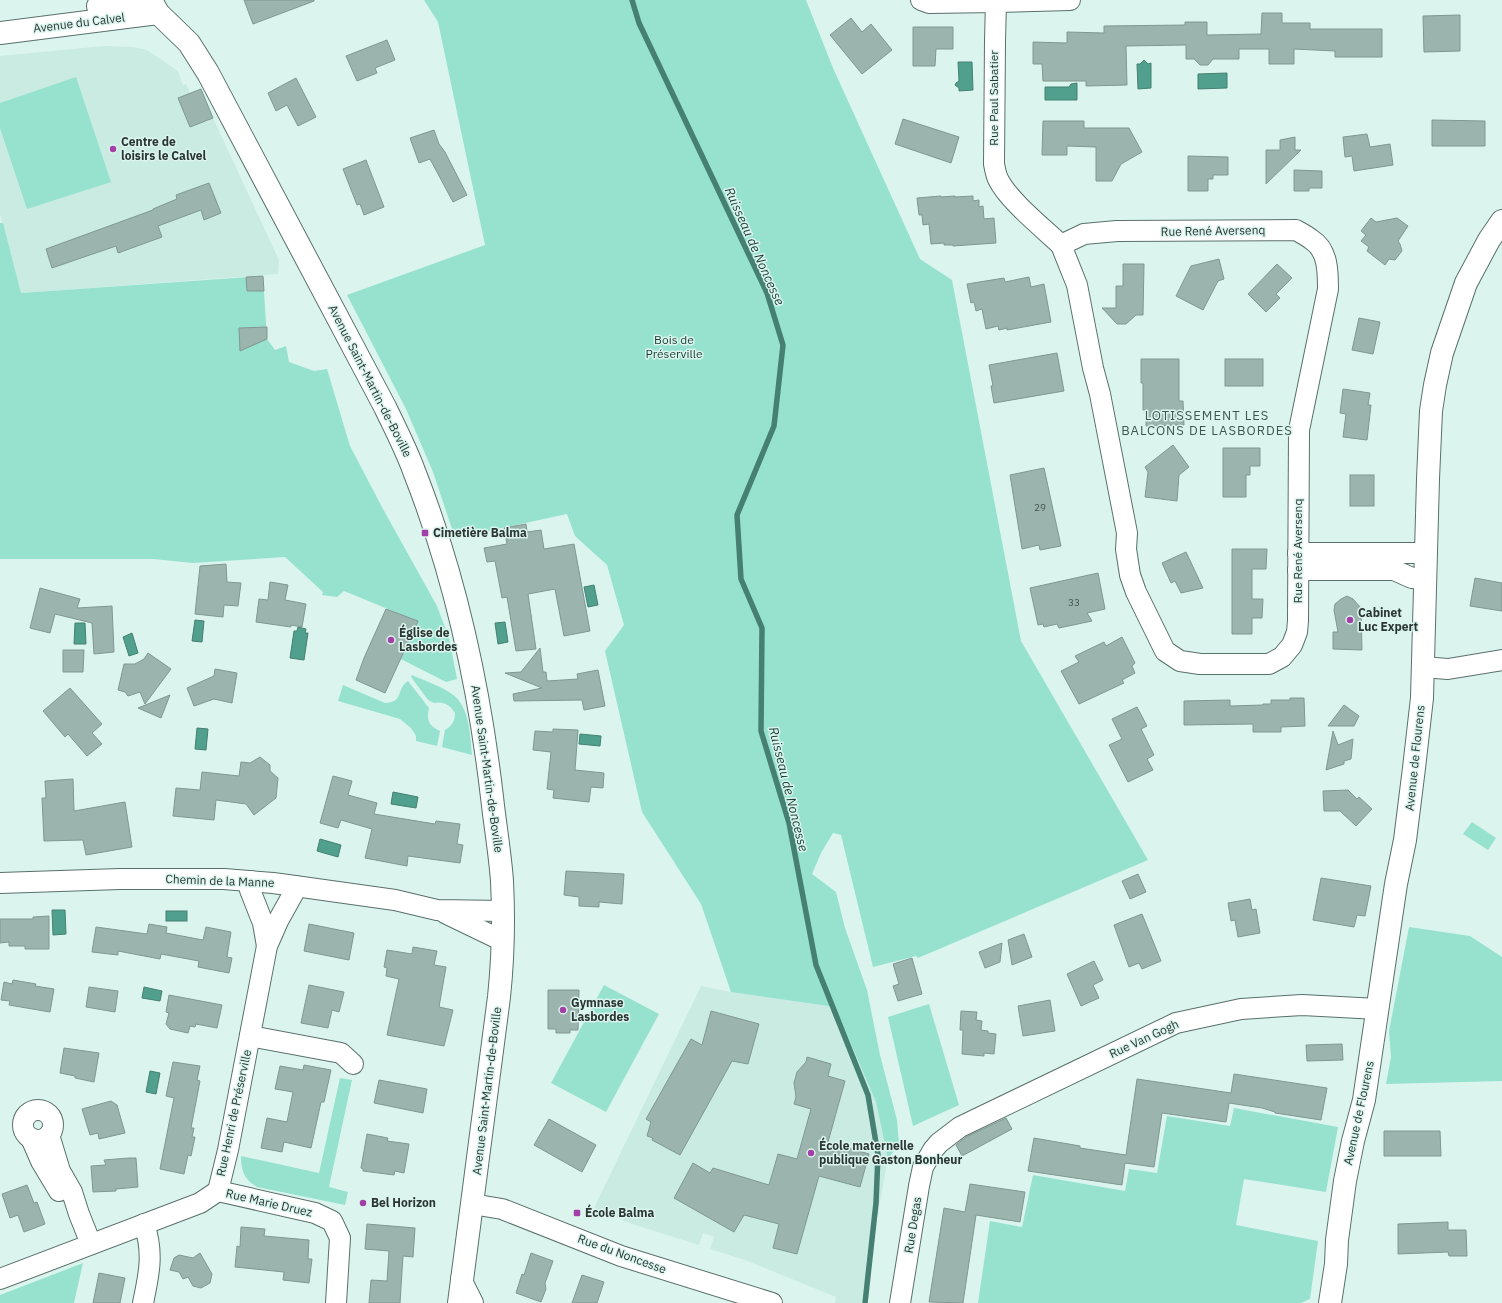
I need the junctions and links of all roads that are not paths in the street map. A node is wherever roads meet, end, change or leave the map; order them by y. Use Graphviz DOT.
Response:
graph roads {
  1 [pos="132,0"];
  2 [pos="921,0"];
  3 [pos="1070,0"];
  4 [pos="996,2"];
  5 [pos="155,7"];
  6 [pos="0,19"];
  7 [pos="0,33"];
  8 [pos="1502,221"];
  9 [pos="1061,245"];
  10 [pos="1425,553"];
  11 [pos="1298,561"];
  12 [pos="1424,579"];
  13 [pos="1502,660"];
  14 [pos="1423,667"];
  15 [pos="250,881"];
  16 [pos="0,882"];
  17 [pos="295,886"];
  18 [pos="437,910"];
  19 [pos="503,912"];
  20 [pos="503,941"];
  21 [pos="267,946"];
  22 [pos="1378,1009"];
  23 [pos="250,1036"];
  24 [pos="353,1064"];
  25 [pos="40,1137"];
  26 [pos="933,1150"];
  27 [pos="218,1191"];
  28 [pos="472,1204"];
  29 [pos="144,1224"];
  30 [pos="91,1244"];
  31 [pos="461,1278"];
  32 [pos="0,1279"];
  33 [pos="143,1303"];
  34 [pos="336,1303"];
  35 [pos="459,1303"];
  36 [pos="473,1303"];
  37 [pos="772,1303"];
  38 [pos="900,1303"];
  39 [pos="1330,1303"];
  1 -- 6 [label="street, Avenue du Calvel"];
  2 -- 4 [label="street"];
  3 -- 4 [label="street"];
  4 -- 9 [label="street, Rue Paul Sabatier"];
  5 -- 7 [label="street, Avenue du Calvel"];
  5 -- 19 [label="street, Avenue Saint-Martin-de-Boville"];
  8 -- 10 [label="street, Avenue de Flourens"];
  9 -- 11 [label="street, Rue René Aversenq"];
  9 -- 11 [label="street, Rue René Aversenq"];
  10 -- 11 [label="street"];
  10 -- 12 [label="street, Avenue de Flourens"];
  11 -- 12 [label="street"];
  12 -- 14 [label="street, Avenue de Flourens"];
  13 -- 14 [label="street"];
  14 -- 22 [label="street, Avenue de Flourens"];
  15 -- 16 [label="street, Chemin de la Manne"];
  15 -- 17 [label="street, Chemin de la Manne"];
  15 -- 21 [label="street, Rue Henri de Préserville"];
  17 -- 18 [label="street, Chemin de la Manne"];
  17 -- 21 [label="street, Rue Henri de Préserville"];
  18 -- 19 [label="street, Chemin de la Manne"];
  18 -- 20 [label="street, Chemin de la Manne"];
  19 -- 20 [label="street, Avenue Saint-Martin-de-Boville"];
  20 -- 28 [label="street, Avenue Saint-Martin-de-Boville"];
  21 -- 23 [label="street, Rue Henri de Préserville"];
  22 -- 26 [label="street, Rue Van Gogh"];
  22 -- 39 [label="street, Avenue de Flourens"];
  23 -- 24 [label="street"];
  23 -- 27 [label="street, Rue Henri de Préserville"];
  25 -- 30 [label="street"];
  26 -- 38 [label="street, Rue Degas"];
  27 -- 29 [label="street, Rue Henri de Préserville"];
  27 -- 34 [label="street, Rue Marie Druez"];
  28 -- 31 [label="street, Avenue Saint-Martin-de-Boville"];
  28 -- 37 [label="street, Rue du Noncesse"];
  29 -- 30 [label="street, Rue Henri de Préserville"];
  29 -- 33 [label="street"];
  30 -- 32 [label="street, Rue Henri de Préserville"];
  31 -- 35 [label="street, Avenue Saint-Martin-de-Boville"];
  31 -- 36 [label="street"];
}
